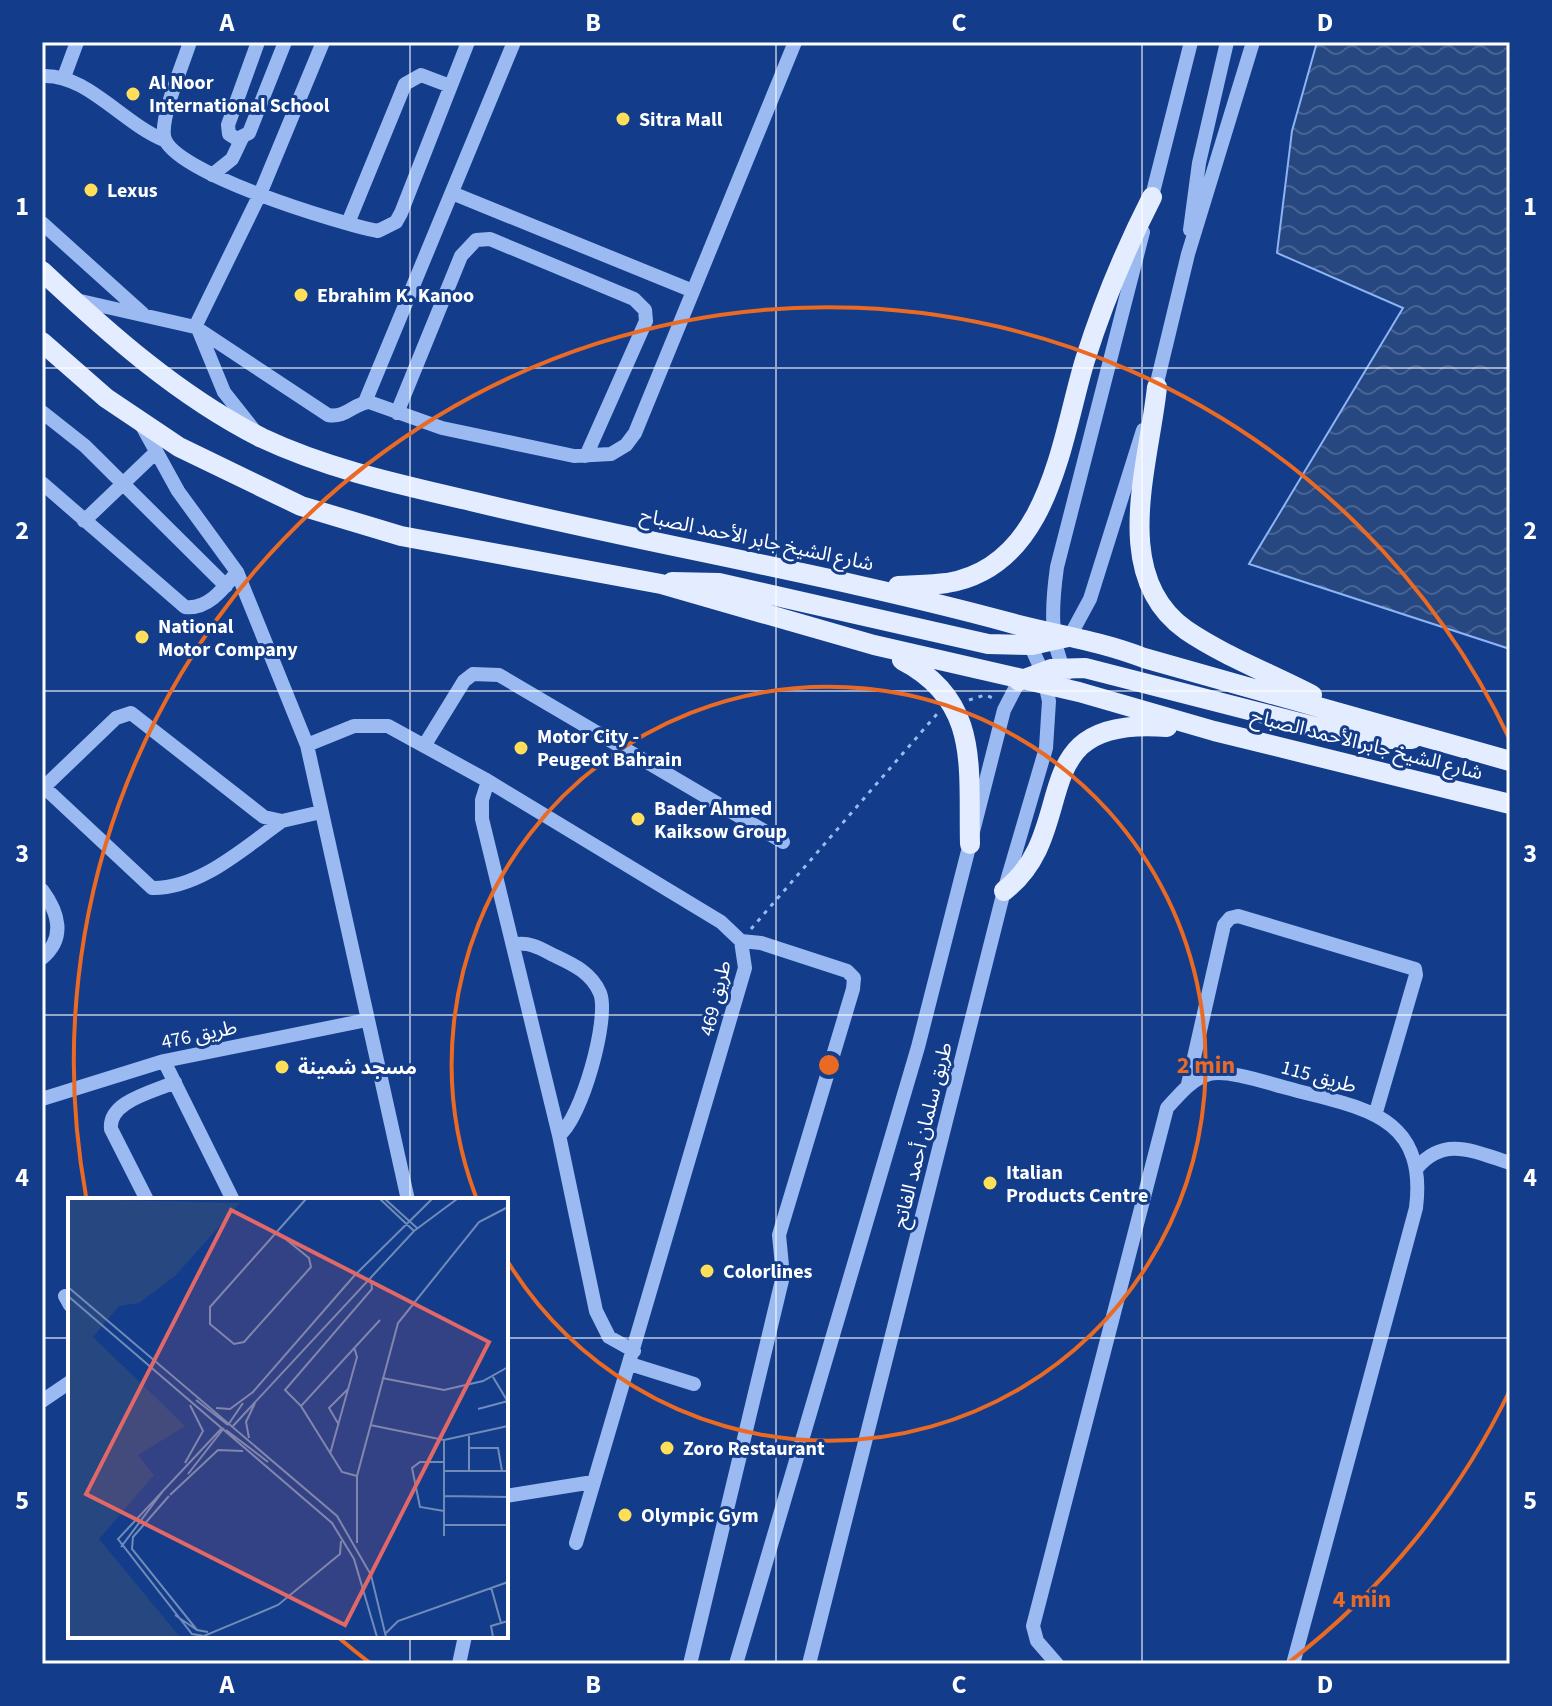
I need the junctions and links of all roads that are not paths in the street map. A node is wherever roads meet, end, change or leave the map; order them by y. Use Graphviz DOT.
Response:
graph roads {
  1 [pos="77,42"];
  2 [pos="190,42"];
  3 [pos="258,42"];
  4 [pos="285,42"];
  5 [pos="323,42"];
  6 [pos="468,42"];
  7 [pos="514,42"];
  8 [pos="795,42"];
  9 [pos="1191,42"];
  10 [pos="1227,42"];
  11 [pos="1253,42"];
  12 [pos="42,76"];
  13 [pos="64,77"];
  14 [pos="450,86"];
  15 [pos="242,138"];
  16 [pos="164,140"];
  17 [pos="212,175"];
  18 [pos="452,193"];
  19 [pos="260,194"];
  20 [pos="1152,197"];
  21 [pos="42,223"];
  22 [pos="348,223"];
  23 [pos="1188,254"];
  24 [pos="42,271"];
  25 [pos="693,291"];
  26 [pos="71,299"];
  27 [pos="143,314"];
  28 [pos="195,327"];
  29 [pos="42,342"];
  30 [pos="1157,387"];
  31 [pos="365,402"];
  32 [pos="42,412"];
  33 [pos="397,413"];
  34 [pos="140,422"];
  35 [pos="260,436"];
  36 [pos="155,453"];
  37 [pos="586,456"];
  38 [pos="42,483"];
  39 [pos="124,484"];
  40 [pos="84,521"];
  41 [pos="237,572"];
  42 [pos="661,584"];
  43 [pos="226,586"];
  44 [pos="870,588"];
  45 [pos="1013,623"];
  46 [pos="1060,636"];
  47 [pos="874,645"];
  48 [pos="1032,645"];
  49 [pos="1050,674"];
  50 [pos="1019,681"];
  51 [pos="1348,714"];
  52 [pos="1214,731"];
  53 [pos="1424,738"];
  54 [pos="307,745"];
  55 [pos="424,746"];
  56 [pos="1510,761"];
  57 [pos="488,781"];
  58 [pos="44,788"];
  59 [pos="1510,804"];
  60 [pos="321,812"];
  61 [pos="282,821"];
  62 [pos="783,842"];
  63 [pos="970,844"];
  64 [pos="42,890"];
  65 [pos="1004,891"];
  66 [pos="741,941"];
  67 [pos="513,945"];
  68 [pos="42,958"];
  69 [pos="367,1020"];
  70 [pos="164,1061"];
  71 [pos="175,1082"];
  72 [pos="1188,1084"];
  73 [pos="42,1099"];
  74 [pos="1376,1112"];
  75 [pos="559,1135"];
  76 [pos="1510,1163"];
  77 [pos="1417,1168"];
  78 [pos="146,1198"];
  79 [pos="232,1198"];
  80 [pos="408,1198"];
  81 [pos="632,1357"];
  82 [pos="68,1383"];
  83 [pos="694,1384"];
  84 [pos="42,1401"];
  85 [pos="593,1482"];
  86 [pos="508,1496"];
  87 [pos="576,1543"];
  88 [pos="465,1638"];
  89 [pos="459,1664"];
  90 [pos="690,1664"];
  91 [pos="736,1664"];
  92 [pos="809,1664"];
  93 [pos="1057,1664"];
  94 [pos="1293,1664"];
  1 -- 13 [label="street"];
  2 -- 16 [label="street"];
  3 -- 15 [label="street"];
  4 -- 15 [label="street"];
  5 -- 19 [label="street"];
  6 -- 14 [label="street"];
  7 -- 18 [label="street"];
  8 -- 25 [label="street"];
  9 -- 20 [label="street"];
  10 -- 23 [label="street"];
  11 -- 23 [label="street"];
  12 -- 13 [label="street"];
  13 -- 16 [label="street"];
  14 -- 22 [label="street"];
  14 -- 22 [label="street"];
  15 -- 17 [label="street"];
  16 -- 17 [label="street"];
  17 -- 19 [label="street"];
  18 -- 25 [label="street"];
  18 -- 31 [label="street"];
  19 -- 22 [label="street"];
  19 -- 28 [label="street"];
  20 -- 44 [label="main road"];
  20 -- 46 [label="street"];
  21 -- 27 [label="street"];
  23 -- 30 [label="street"];
  24 -- 26 [label="main road, شارع الشيخ جابر الأحمد الصباح"];
  25 -- 37 [label="street"];
  26 -- 27 [label="street"];
  26 -- 35 [label="main road, شارع الشيخ جابر الأحمد الصباح"];
  27 -- 28 [label="street"];
  28 -- 31 [label="street"];
  28 -- 35 [label="street"];
  29 -- 34 [label="main road, شارع الشيخ جابر الأحمد الصباح"];
  30 -- 46 [label="street"];
  30 -- 51 [label="main road"];
  31 -- 33 [label="street"];
  32 -- 39 [label="street"];
  33 -- 37 [label="street"];
  33 -- 37 [label="street"];
  34 -- 36 [label="street"];
  34 -- 42 [label="main road, شارع الشيخ جابر الأحمد الصباح"];
  35 -- 44 [label="main road, شارع الشيخ جابر الأحمد الصباح"];
  36 -- 39 [label="street"];
  36 -- 41 [label="street"];
  38 -- 40 [label="street"];
  39 -- 40 [label="street"];
  39 -- 43 [label="street"];
  40 -- 43 [label="street"];
  41 -- 43 [label="street"];
  41 -- 54 [label="street"];
  42 -- 47 [label="main road, شارع الشيخ جابر الأحمد الصباح"];
  42 -- 48 [label="main road"];
  44 -- 45 [label="main road, شارع الشيخ جابر الأحمد الصباح"];
  45 -- 46 [label="main road, شارع الشيخ جابر الأحمد الصباح"];
  45 -- 48 [label="street, طريق سلمان أحمد الفاتح"];
  46 -- 48 [label="main road"];
  46 -- 49 [label="street"];
  46 -- 51 [label="main road, شارع الشيخ جابر الأحمد الصباح"];
  47 -- 50 [label="main road, شارع الشيخ جابر الأحمد الصباح"];
  47 -- 63 [label="main road"];
  48 -- 49 [label="street, طريق سلمان أحمد الفاتح"];
  49 -- 50 [label="main road, شارع الشيخ جابر الأحمد الصباح"];
  49 -- 52 [label="main road, شارع الشيخ جابر الأحمد الصباح"];
  49 -- 53 [label="main road"];
  49 -- 65 [label="street, طريق سلمان أحمد الفاتح"];
  50 -- 63 [label="street, طريق سلمان أحمد الفاتح"];
  51 -- 53 [label="main road, شارع الشيخ جابر الأحمد الصباح"];
  52 -- 59 [label="main road, شارع الشيخ جابر الأحمد الصباح"];
  52 -- 65 [label="main road"];
  53 -- 56 [label="main road, شارع الشيخ جابر الأحمد الصباح"];
  54 -- 55 [label="street, طريق 469"];
  54 -- 60 [label="street"];
  55 -- 57 [label="street, طريق 469"];
  55 -- 62 [label="street"];
  57 -- 66 [label="street, طريق 469"];
  57 -- 67 [label="street"];
  58 -- 61 [label="street"];
  58 -- 61 [label="street"];
  60 -- 61 [label="street"];
  60 -- 69 [label="street"];
  63 -- 91 [label="street, طريق سلمان أحمد الفاتح"];
  64 -- 68 [label="street"];
  65 -- 92 [label="street, طريق سلمان أحمد الفاتح"];
  66 -- 81 [label="street, طريق 469"];
  66 -- 90 [label="street"];
  67 -- 75 [label="street"];
  67 -- 75 [label="street"];
  69 -- 70 [label="street, طريق 476"];
  69 -- 80 [label="street"];
  70 -- 71 [label="street"];
  70 -- 73 [label="street, طريق 476"];
  71 -- 78 [label="street"];
  71 -- 79 [label="street"];
  72 -- 74 [label="street, طريق 115"];
  72 -- 74 [label="street"];
  72 -- 93 [label="street"];
  74 -- 77 [label="street, طريق 115"];
  75 -- 81 [label="street"];
  76 -- 77 [label="street"];
  77 -- 94 [label="street"];
  81 -- 83 [label="street"];
  81 -- 85 [label="street, طريق 469"];
  82 -- 84 [label="street"];
  85 -- 86 [label="street"];
  85 -- 87 [label="street, طريق 469"];
  88 -- 89 [label="street"];
}
